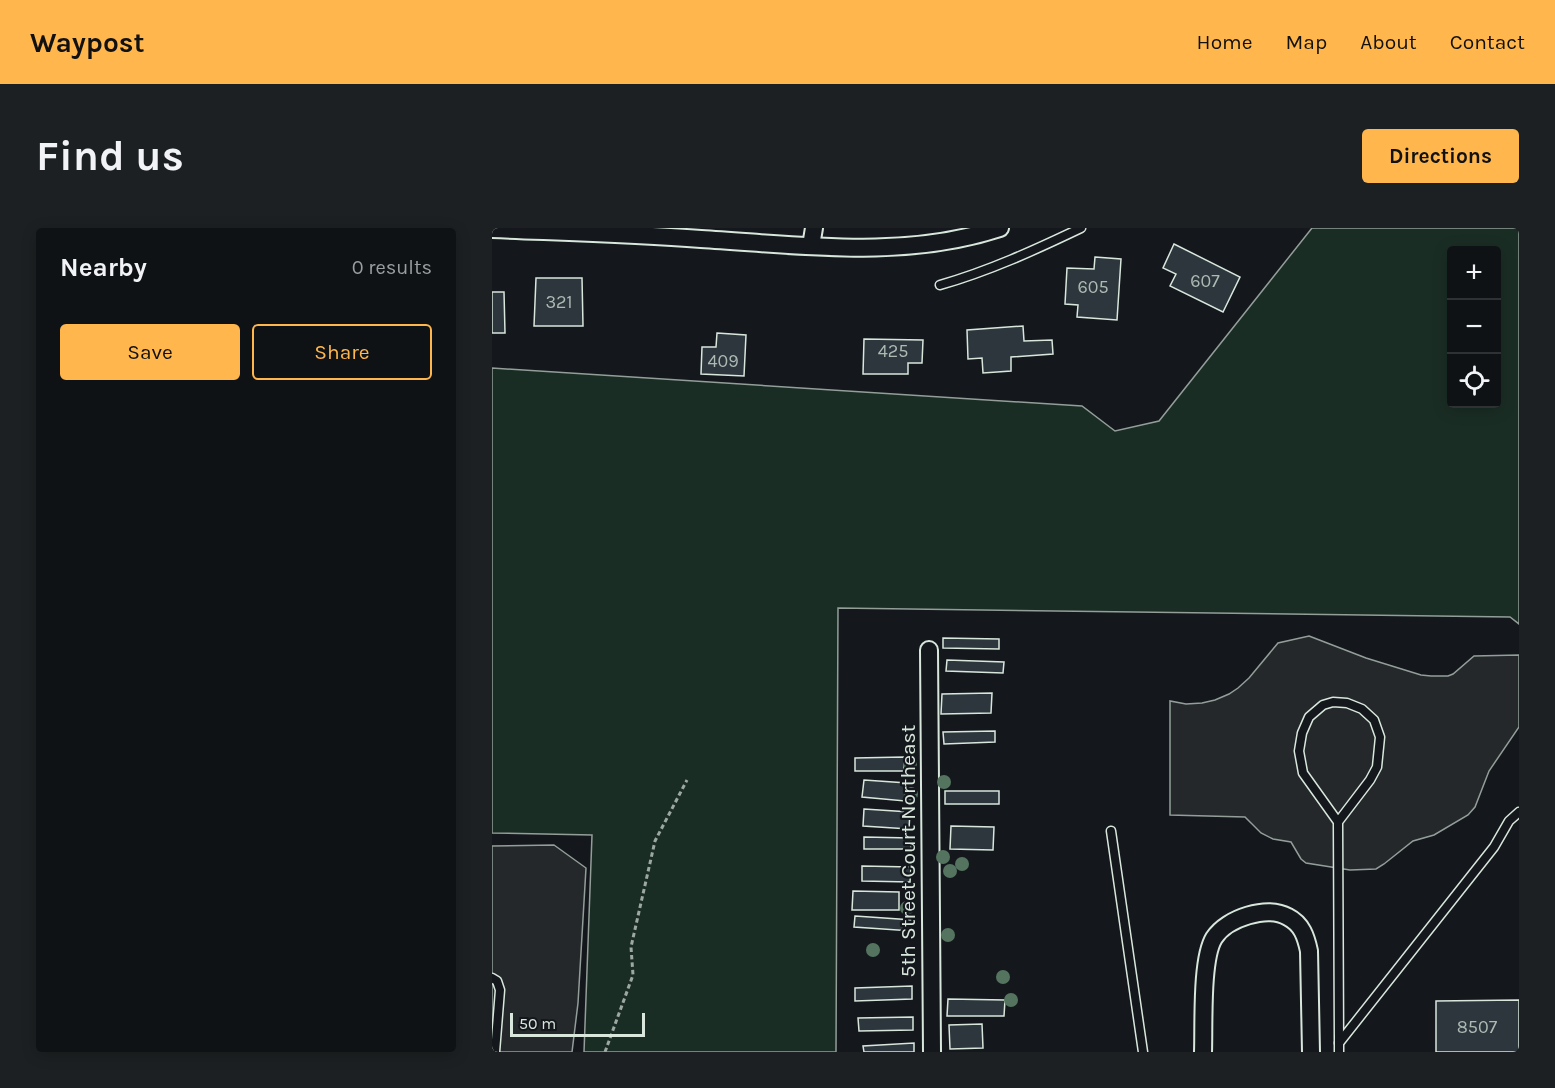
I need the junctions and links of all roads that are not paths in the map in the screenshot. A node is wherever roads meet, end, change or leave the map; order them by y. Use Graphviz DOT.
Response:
graph roads {
  1 [pos="814,228"];
  2 [pos="1000,228"];
  3 [pos="1081,228"];
  4 [pos="492,229"];
  5 [pos="698,233"];
  6 [pos="811,246"];
  7 [pos="940,285"];
  8 [pos="929,650"];
  9 [pos="1519,812"];
  10 [pos="1338,822"];
  11 [pos="1111,831"];
  12 [pos="492,978"];
  13 [pos="1339,1047"];
  14 [pos="495,1052"];
  15 [pos="932,1052"];
  16 [pos="1143,1052"];
  17 [pos="1203,1052"];
  18 [pos="1311,1052"];
  1 -- 6 [label="street"];
  2 -- 6 [label="street"];
  3 -- 7 [label="lane"];
  4 -- 5 [label="street"];
  5 -- 6 [label="street"];
  8 -- 15 [label="street, 5th Street Court Northeast"];
  9 -- 13 [label="lane"];
  10 -- 10 [label="lane"];
  10 -- 13 [label="lane"];
  11 -- 16 [label="lane"];
  12 -- 14 [label="lane"];
  17 -- 18 [label="street"];
}
